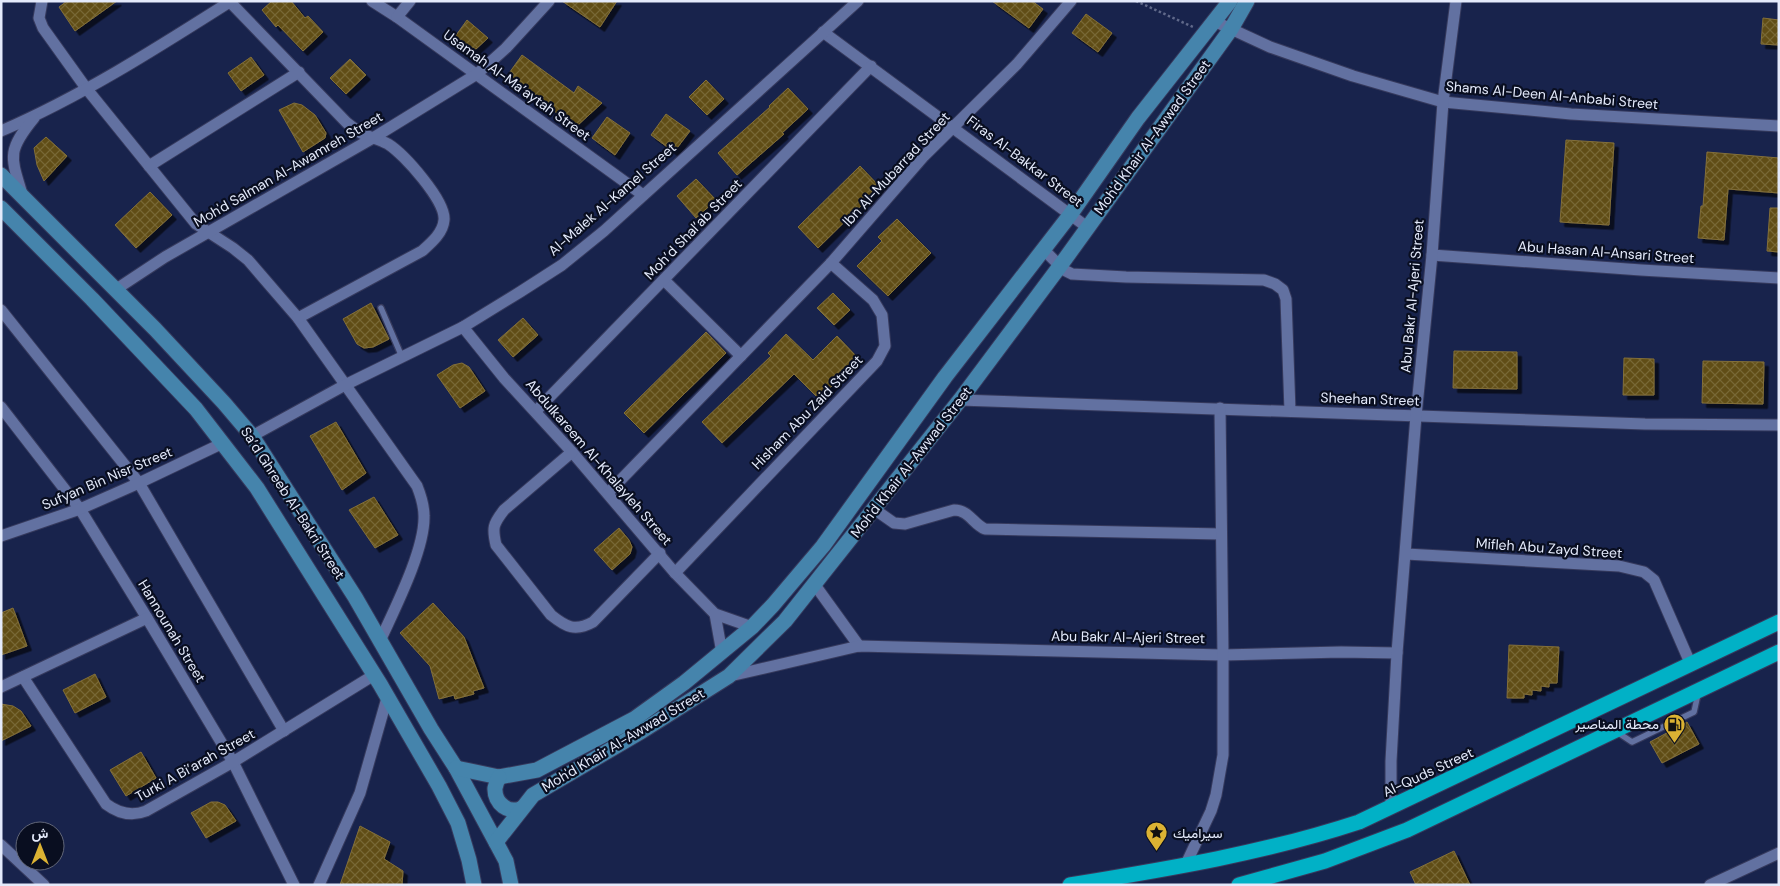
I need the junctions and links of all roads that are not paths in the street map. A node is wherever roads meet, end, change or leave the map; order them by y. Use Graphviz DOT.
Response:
graph roads {
  1 [pos="42,1"];
  2 [pos="372,1"];
  3 [pos="410,1"];
  4 [pos="549,1"];
  5 [pos="858,1"];
  6 [pos="1071,1"];
  7 [pos="1230,1"];
  8 [pos="1247,1"];
  9 [pos="1456,1"];
  10 [pos="230,2"];
  11 [pos="397,17"];
  12 [pos="1216,22"];
  13 [pos="1231,29"];
  14 [pos="823,32"];
  15 [pos="871,66"];
  16 [pos="299,72"];
  17 [pos="477,74"];
  18 [pos="86,88"];
  19 [pos="1443,102"];
  20 [pos="35,116"];
  21 [pos="1779,126"];
  22 [pos="954,127"];
  23 [pos="1,131"];
  24 [pos="373,138"];
  25 [pos="149,166"];
  26 [pos="1,175"];
  27 [pos="643,195"];
  28 [pos="23,198"];
  29 [pos="1,208"];
  30 [pos="1070,215"];
  31 [pos="1087,227"];
  32 [pos="208,232"];
  33 [pos="1043,249"];
  34 [pos="1432,255"];
  35 [pos="831,262"];
  36 [pos="1060,266"];
  37 [pos="1779,278"];
  38 [pos="664,280"];
  39 [pos="115,290"];
  40 [pos="381,308"];
  41 [pos="1,310"];
  42 [pos="298,318"];
  43 [pos="463,327"];
  44 [pos="741,356"];
  45 [pos="402,357"];
  46 [pos="345,385"];
  47 [pos="960,400"];
  48 [pos="1,406"];
  49 [pos="1220,408"];
  50 [pos="536,411"];
  51 [pos="1290,411"];
  52 [pos="1416,416"];
  53 [pos="1779,425"];
  54 [pos="252,436"];
  55 [pos="223,442"];
  56 [pos="572,452"];
  57 [pos="139,483"];
  58 [pos="608,493"];
  59 [pos="80,509"];
  60 [pos="874,509"];
  61 [pos="1221,534"];
  62 [pos="1,536"];
  63 [pos="660,554"];
  64 [pos="1406,554"];
  65 [pos="675,573"];
  66 [pos="815,585"];
  67 [pos="715,614"];
  68 [pos="147,618"];
  69 [pos="1779,622"];
  70 [pos="752,627"];
  71 [pos="380,641"];
  72 [pos="859,646"];
  73 [pos="1779,652"];
  74 [pos="722,653"];
  75 [pos="1397,653"];
  76 [pos="1223,655"];
  77 [pos="1691,665"];
  78 [pos="374,675"];
  79 [pos="729,676"];
  80 [pos="23,677"];
  81 [pos="2,685"];
  82 [pos="387,698"];
  83 [pos="284,731"];
  84 [pos="233,762"];
  85 [pos="456,768"];
  86 [pos="499,777"];
  87 [pos="522,808"];
  88 [pos="1391,808"];
  89 [pos="496,842"];
  90 [pos="1,845"];
  91 [pos="1779,853"];
  92 [pos="1185,866"];
  93 [pos="44,885"];
  94 [pos="294,885"];
  95 [pos="319,885"];
  96 [pos="474,885"];
  97 [pos="511,885"];
  98 [pos="1070,885"];
  99 [pos="1239,885"];
  100 [pos="1710,885"];
  1 -- 18 [label="street"];
  2 -- 11 [label="street, Usamah Al-Ma’aytah Street"];
  3 -- 11 [label="street"];
  4 -- 17 [label="street, Moh'd Salman Al-Awamreh Street"];
  5 -- 14 [label="street, Al-Malek Al-Kamel Street"];
  6 -- 22 [label="street, Ibn Al-Mubarrad Street"];
  7 -- 12 [label="street, Moh'd Khair Al-Awwad Street"];
  8 -- 13 [label="street, Moh'd Khair Al-Awwad Street"];
  9 -- 19 [label="street, Abu Bakr Al-Ajeri Street"];
  10 -- 16 [label="street"];
  10 -- 18 [label="street"];
  11 -- 17 [label="street, Usamah Al-Ma’aytah Street"];
  12 -- 13 [label="street, Shams Al-Deen Al-Anbabi Street"];
  12 -- 30 [label="street, Moh'd Khair Al-Awwad Street"];
  13 -- 19 [label="street, Shams Al-Deen Al-Anbabi Street"];
  13 -- 31 [label="street, Moh'd Khair Al-Awwad Street"];
  14 -- 15 [label="street, Firas Al-Bakkar Street"];
  14 -- 27 [label="street, Al-Malek Al-Kamel Street"];
  15 -- 22 [label="street, Firas Al-Bakkar Street"];
  15 -- 38 [label="street, Moh’d Shal’ab Street"];
  16 -- 24 [label="street"];
  16 -- 25 [label="street"];
  17 -- 24 [label="street, Moh'd Salman Al-Awamreh Street"];
  17 -- 27 [label="street, Usamah Al-Ma’aytah Street"];
  18 -- 20 [label="street"];
  18 -- 25 [label="street"];
  19 -- 21 [label="street, Shams Al-Deen Al-Anbabi Street"];
  19 -- 34 [label="street, Abu Bakr Al-Ajeri Street"];
  20 -- 23 [label="street"];
  20 -- 28 [label="street"];
  22 -- 30 [label="street, Firas Al-Bakkar Street"];
  22 -- 35 [label="street, Ibn Al-Mubarrad Street"];
  24 -- 32 [label="street, Moh'd Salman Al-Awamreh Street"];
  24 -- 42 [label="street"];
  25 -- 32 [label="street"];
  26 -- 28 [label="street, Sa’d Ghreeb Al-Bakri Street"];
  27 -- 43 [label="street, Al-Malek Al-Kamel Street"];
  28 -- 39 [label="street, Sa’d Ghreeb Al-Bakri Street"];
  29 -- 55 [label="street, Sa’d Ghreeb Al-Bakri Street"];
  30 -- 31 [label="street, Firas Al-Bakkar Street"];
  30 -- 33 [label="street, Moh'd Khair Al-Awwad Street"];
  31 -- 36 [label="street, Moh'd Khair Al-Awwad Street"];
  32 -- 39 [label="street, Moh'd Salman Al-Awamreh Street"];
  32 -- 42 [label="street"];
  33 -- 36 [label="street"];
  33 -- 70 [label="street, Moh'd Khair Al-Awwad Street"];
  34 -- 37 [label="street, Abu Hasan Al-Ansari Street"];
  34 -- 52 [label="street, Abu Bakr Al-Ajeri Street"];
  35 -- 44 [label="street, Ibn Al-Mubarrad Street"];
  35 -- 65 [label="street, Hisham Abu Zaid Street"];
  36 -- 47 [label="street, Moh'd Khair Al-Awwad Street"];
  36 -- 51 [label="street"];
  38 -- 44 [label="street"];
  38 -- 50 [label="street, Moh’d Shal’ab Street"];
  39 -- 54 [label="street, Sa’d Ghreeb Al-Bakri Street"];
  40 -- 45 [label="lane"];
  41 -- 57 [label="street"];
  42 -- 46 [label="street"];
  43 -- 45 [label="street, Al-Malek Al-Kamel Street"];
  43 -- 50 [label="street, Abdulkareem Al-Khalayleh Street"];
  44 -- 58 [label="street, Ibn Al-Mubarrad Street"];
  45 -- 46 [label="street, Al-Malek Al-Kamel Street"];
  46 -- 54 [label="street, Al-Malek Al-Kamel Street"];
  46 -- 71 [label="street"];
  47 -- 49 [label="street, Sheehan Street"];
  47 -- 60 [label="street, Moh'd Khair Al-Awwad Street"];
  48 -- 59 [label="street, Hannounah Street"];
  49 -- 51 [label="street, Sheehan Street"];
  49 -- 61 [label="street"];
  50 -- 56 [label="street, Abdulkareem Al-Khalayleh Street"];
  51 -- 52 [label="street, Sheehan Street"];
  52 -- 53 [label="street, Sheehan Street"];
  52 -- 64 [label="street, Abu Bakr Al-Ajeri Street"];
  54 -- 71 [label="street, Sa’d Ghreeb Al-Bakri Street"];
  55 -- 57 [label="street, Sufyan Bin Nisr Street"];
  55 -- 78 [label="street, Sa’d Ghreeb Al-Bakri Street"];
  56 -- 58 [label="street, Abdulkareem Al-Khalayleh Street"];
  56 -- 63 [label="street"];
  57 -- 59 [label="street, Sufyan Bin Nisr Street"];
  57 -- 83 [label="street"];
  58 -- 63 [label="street, Abdulkareem Al-Khalayleh Street"];
  59 -- 62 [label="street, Sufyan Bin Nisr Street"];
  59 -- 68 [label="street, Hannounah Street"];
  60 -- 61 [label="street"];
  60 -- 66 [label="street, Moh'd Khair Al-Awwad Street"];
  61 -- 76 [label="street"];
  63 -- 65 [label="street, Abdulkareem Al-Khalayleh Street"];
  64 -- 75 [label="street, Abu Bakr Al-Ajeri Street"];
  64 -- 77 [label="street, Mifleh Abu Zayd Street"];
  65 -- 67 [label="street, Abdulkareem Al-Khalayleh Street"];
  66 -- 72 [label="street"];
  66 -- 79 [label="street, Moh'd Khair Al-Awwad Street"];
  67 -- 70 [label="street, Abdulkareem Al-Khalayleh Street"];
  67 -- 74 [label="street"];
  68 -- 80 [label="street"];
  68 -- 84 [label="street, Hannounah Street"];
  69 -- 77 [label="highway, Al-Quds Street"];
  70 -- 74 [label="street, Moh'd Khair Al-Awwad Street"];
  71 -- 85 [label="street, Sa’d Ghreeb Al-Bakri Street"];
  72 -- 76 [label="street, Abu Bakr Al-Ajeri Street"];
  72 -- 79 [label="street, Abu Bakr Al-Ajeri Street"];
  73 -- 99 [label="highway"];
  74 -- 86 [label="street, Moh'd Khair Al-Awwad Street"];
  75 -- 76 [label="street, Abu Bakr Al-Ajeri Street"];
  75 -- 88 [label="street, Abu Bakr Al-Ajeri Street"];
  76 -- 92 [label="street"];
  77 -- 88 [label="highway, Al-Quds Street"];
  78 -- 82 [label="street, Sa’d Ghreeb Al-Bakri Street"];
  78 -- 83 [label="street, Turki A Bi’arah Street"];
  79 -- 87 [label="street, Moh'd Khair Al-Awwad Street"];
  80 -- 81 [label="street"];
  80 -- 84 [label="street, Turki A Bi’arah Street"];
  82 -- 95 [label="street"];
  82 -- 96 [label="street, Sa’d Ghreeb Al-Bakri Street"];
  83 -- 84 [label="street, Turki A Bi’arah Street"];
  84 -- 94 [label="street, Hannounah Street"];
  85 -- 86 [label="street, Moh'd Khair Al-Awwad Street"];
  85 -- 89 [label="street, Sa’d Ghreeb Al-Bakri Street"];
  86 -- 87 [label="street"];
  87 -- 89 [label="street, Moh'd Khair Al-Awwad Street"];
  88 -- 92 [label="highway, Al-Quds Street"];
  89 -- 97 [label="street, Sa’d Ghreeb Al-Bakri Street"];
  90 -- 93 [label="street"];
  91 -- 100 [label="street"];
  92 -- 98 [label="highway, Al-Quds Street"];
}
